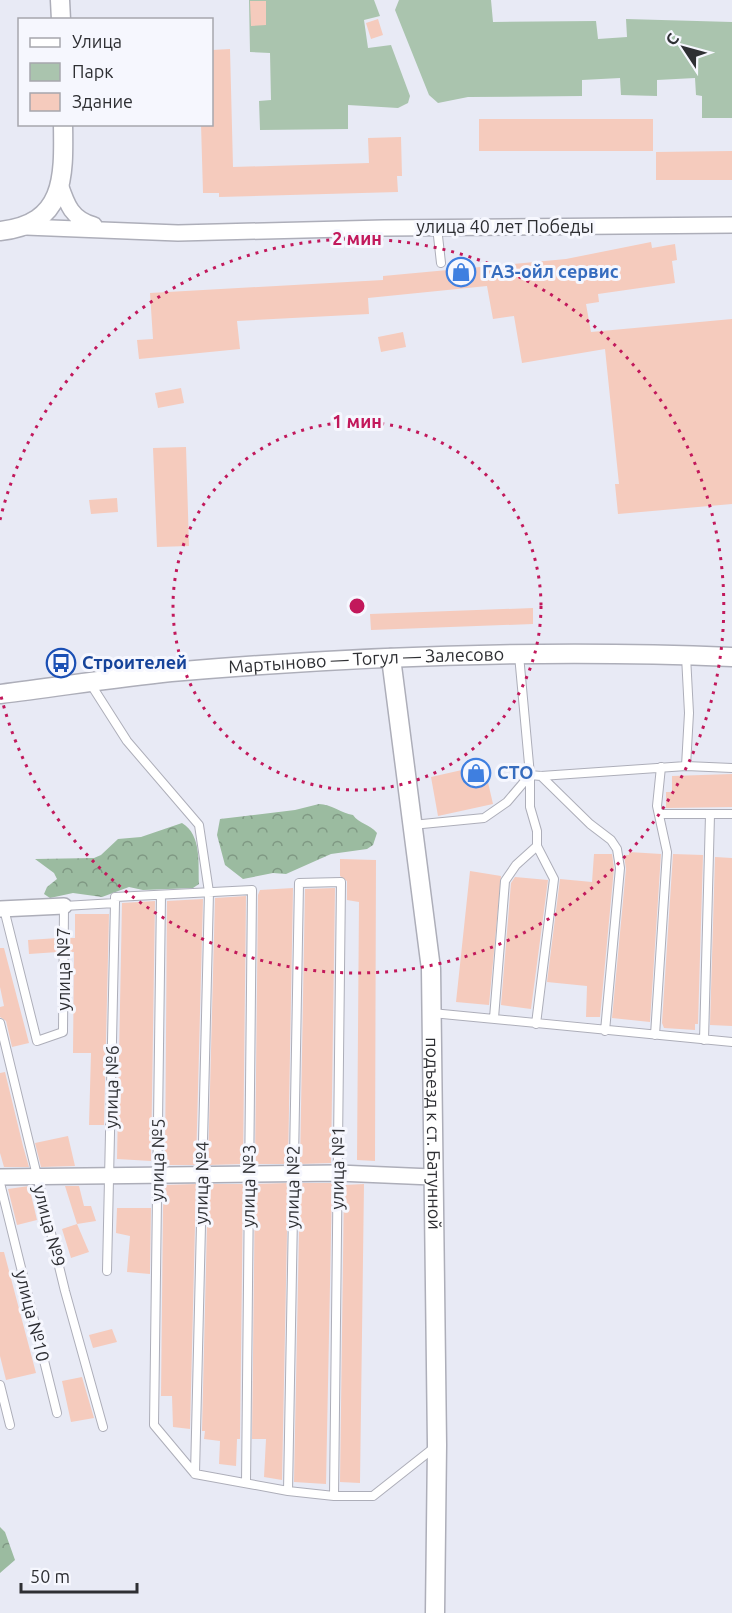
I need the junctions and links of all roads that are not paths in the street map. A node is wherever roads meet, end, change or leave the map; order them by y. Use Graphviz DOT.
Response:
graph roads {
  1 [pos="60,0"];
  2 [pos="61,18"];
  3 [pos="63,126"];
  4 [pos="60,184"];
  5 [pos="732,225"];
  6 [pos="26,226"];
  7 [pos="437,227"];
  8 [pos="111,230"];
  9 [pos="0,231"];
  10 [pos="441,262"];
  11 [pos="519,655"];
  12 [pos="686,655"];
  13 [pos="732,657"];
  14 [pos="391,658"];
  15 [pos="90,682"];
  16 [pos="0,694"];
  17 [pos="686,766"];
  18 [pos="661,767"];
  19 [pos="732,768"];
  20 [pos="530,775"];
  21 [pos="541,776"];
  22 [pos="659,814"];
  23 [pos="732,814"];
  24 [pos="710,815"];
  25 [pos="411,825"];
  26 [pos="537,846"];
  27 [pos="299,883"];
  28 [pos="209,892"];
  29 [pos="161,895"];
  30 [pos="115,903"];
  31 [pos="64,906"];
  32 [pos="2,909"];
  33 [pos="432,1013"];
  34 [pos="494,1018"];
  35 [pos="0,1023"];
  36 [pos="536,1024"];
  37 [pos="605,1031"];
  38 [pos="655,1035"];
  39 [pos="704,1040"];
  40 [pos="732,1042"];
  41 [pos="294,1173"];
  42 [pos="338,1173"];
  43 [pos="111,1174"];
  44 [pos="157,1174"];
  45 [pos="202,1174"];
  46 [pos="249,1174"];
  47 [pos="37,1176"];
  48 [pos="0,1177"];
  49 [pos="432,1177"];
  50 [pos="0,1183"];
  51 [pos="107,1271"];
  52 [pos="0,1385"];
  53 [pos="57,1413"];
  54 [pos="10,1425"];
  55 [pos="103,1427"];
  56 [pos="437,1445"];
  57 [pos="195,1474"];
  58 [pos="246,1483"];
  59 [pos="288,1491"];
  60 [pos="334,1496"];
  61 [pos="435,1613"];
  1 -- 2 [label="street"];
  3 -- 4 [label="street"];
  4 -- 6 [label="street"];
  4 -- 8 [label="street"];
  5 -- 7 [label="street, улица 40 лет Победы"];
  6 -- 8 [label="street, улица 40 лет Победы"];
  6 -- 9 [label="street"];
  7 -- 8 [label="street, улица 40 лет Победы"];
  7 -- 10 [label="lane"];
  11 -- 12 [label="street, Мартыново — Тогул — Залесово"];
  11 -- 14 [label="street, Мартыново — Тогул — Залесово"];
  11 -- 20 [label="lane"];
  12 -- 13 [label="street, Мартыново — Тогул — Залесово"];
  12 -- 17 [label="lane"];
  14 -- 15 [label="street, Мартыново — Тогул — Залесово"];
  14 -- 25 [label="street, подъезд к ст. Батунной"];
  15 -- 16 [label="street, Мартыново — Тогул — Залесово"];
  15 -- 28 [label="lane, улица №4"];
  17 -- 18 [label="lane"];
  17 -- 19 [label="lane"];
  18 -- 21 [label="lane"];
  18 -- 22 [label="lane"];
  20 -- 21 [label="lane"];
  20 -- 25 [label="lane"];
  20 -- 26 [label="lane"];
  21 -- 37 [label="lane"];
  22 -- 24 [label="lane"];
  22 -- 38 [label="lane"];
  23 -- 24 [label="lane"];
  24 -- 39 [label="lane"];
  25 -- 33 [label="street, подъезд к ст. Батунной"];
  26 -- 34 [label="lane"];
  26 -- 36 [label="lane"];
  27 -- 41 [label="lane, улица №2"];
  27 -- 42 [label="lane, улица №1"];
  28 -- 29 [label="lane"];
  28 -- 45 [label="lane, улица №4"];
  28 -- 46 [label="lane, улица №3"];
  29 -- 30 [label="lane"];
  29 -- 44 [label="lane, улица №5"];
  30 -- 31 [label="lane"];
  30 -- 43 [label="lane, улица №6"];
  31 -- 32 [label="street"];
  31 -- 32 [label="lane, улица №7"];
  33 -- 34 [label="lane"];
  33 -- 49 [label="street, подъезд к ст. Батунной"];
  34 -- 36 [label="lane"];
  35 -- 47 [label="lane, улица №9"];
  36 -- 37 [label="lane"];
  37 -- 38 [label="lane"];
  38 -- 39 [label="lane"];
  39 -- 40 [label="lane"];
  41 -- 42 [label="street"];
  41 -- 46 [label="street"];
  41 -- 59 [label="lane, улица №2"];
  42 -- 49 [label="street"];
  42 -- 60 [label="lane, улица №1"];
  43 -- 44 [label="street"];
  43 -- 47 [label="street"];
  43 -- 51 [label="lane, улица №6"];
  44 -- 45 [label="street"];
  44 -- 57 [label="lane, улица №5"];
  45 -- 46 [label="street"];
  45 -- 57 [label="lane, улица №4"];
  46 -- 58 [label="lane, улица №3"];
  47 -- 48 [label="street"];
  47 -- 55 [label="lane, улица №9"];
  49 -- 56 [label="street, подъезд к ст. Батунной"];
  50 -- 53 [label="lane, улица №10"];
  52 -- 54 [label="lane"];
  56 -- 60 [label="lane"];
  56 -- 61 [label="street, подъезд к ст. Батунной"];
  57 -- 58 [label="lane"];
  58 -- 59 [label="lane"];
  59 -- 60 [label="lane"];
}
